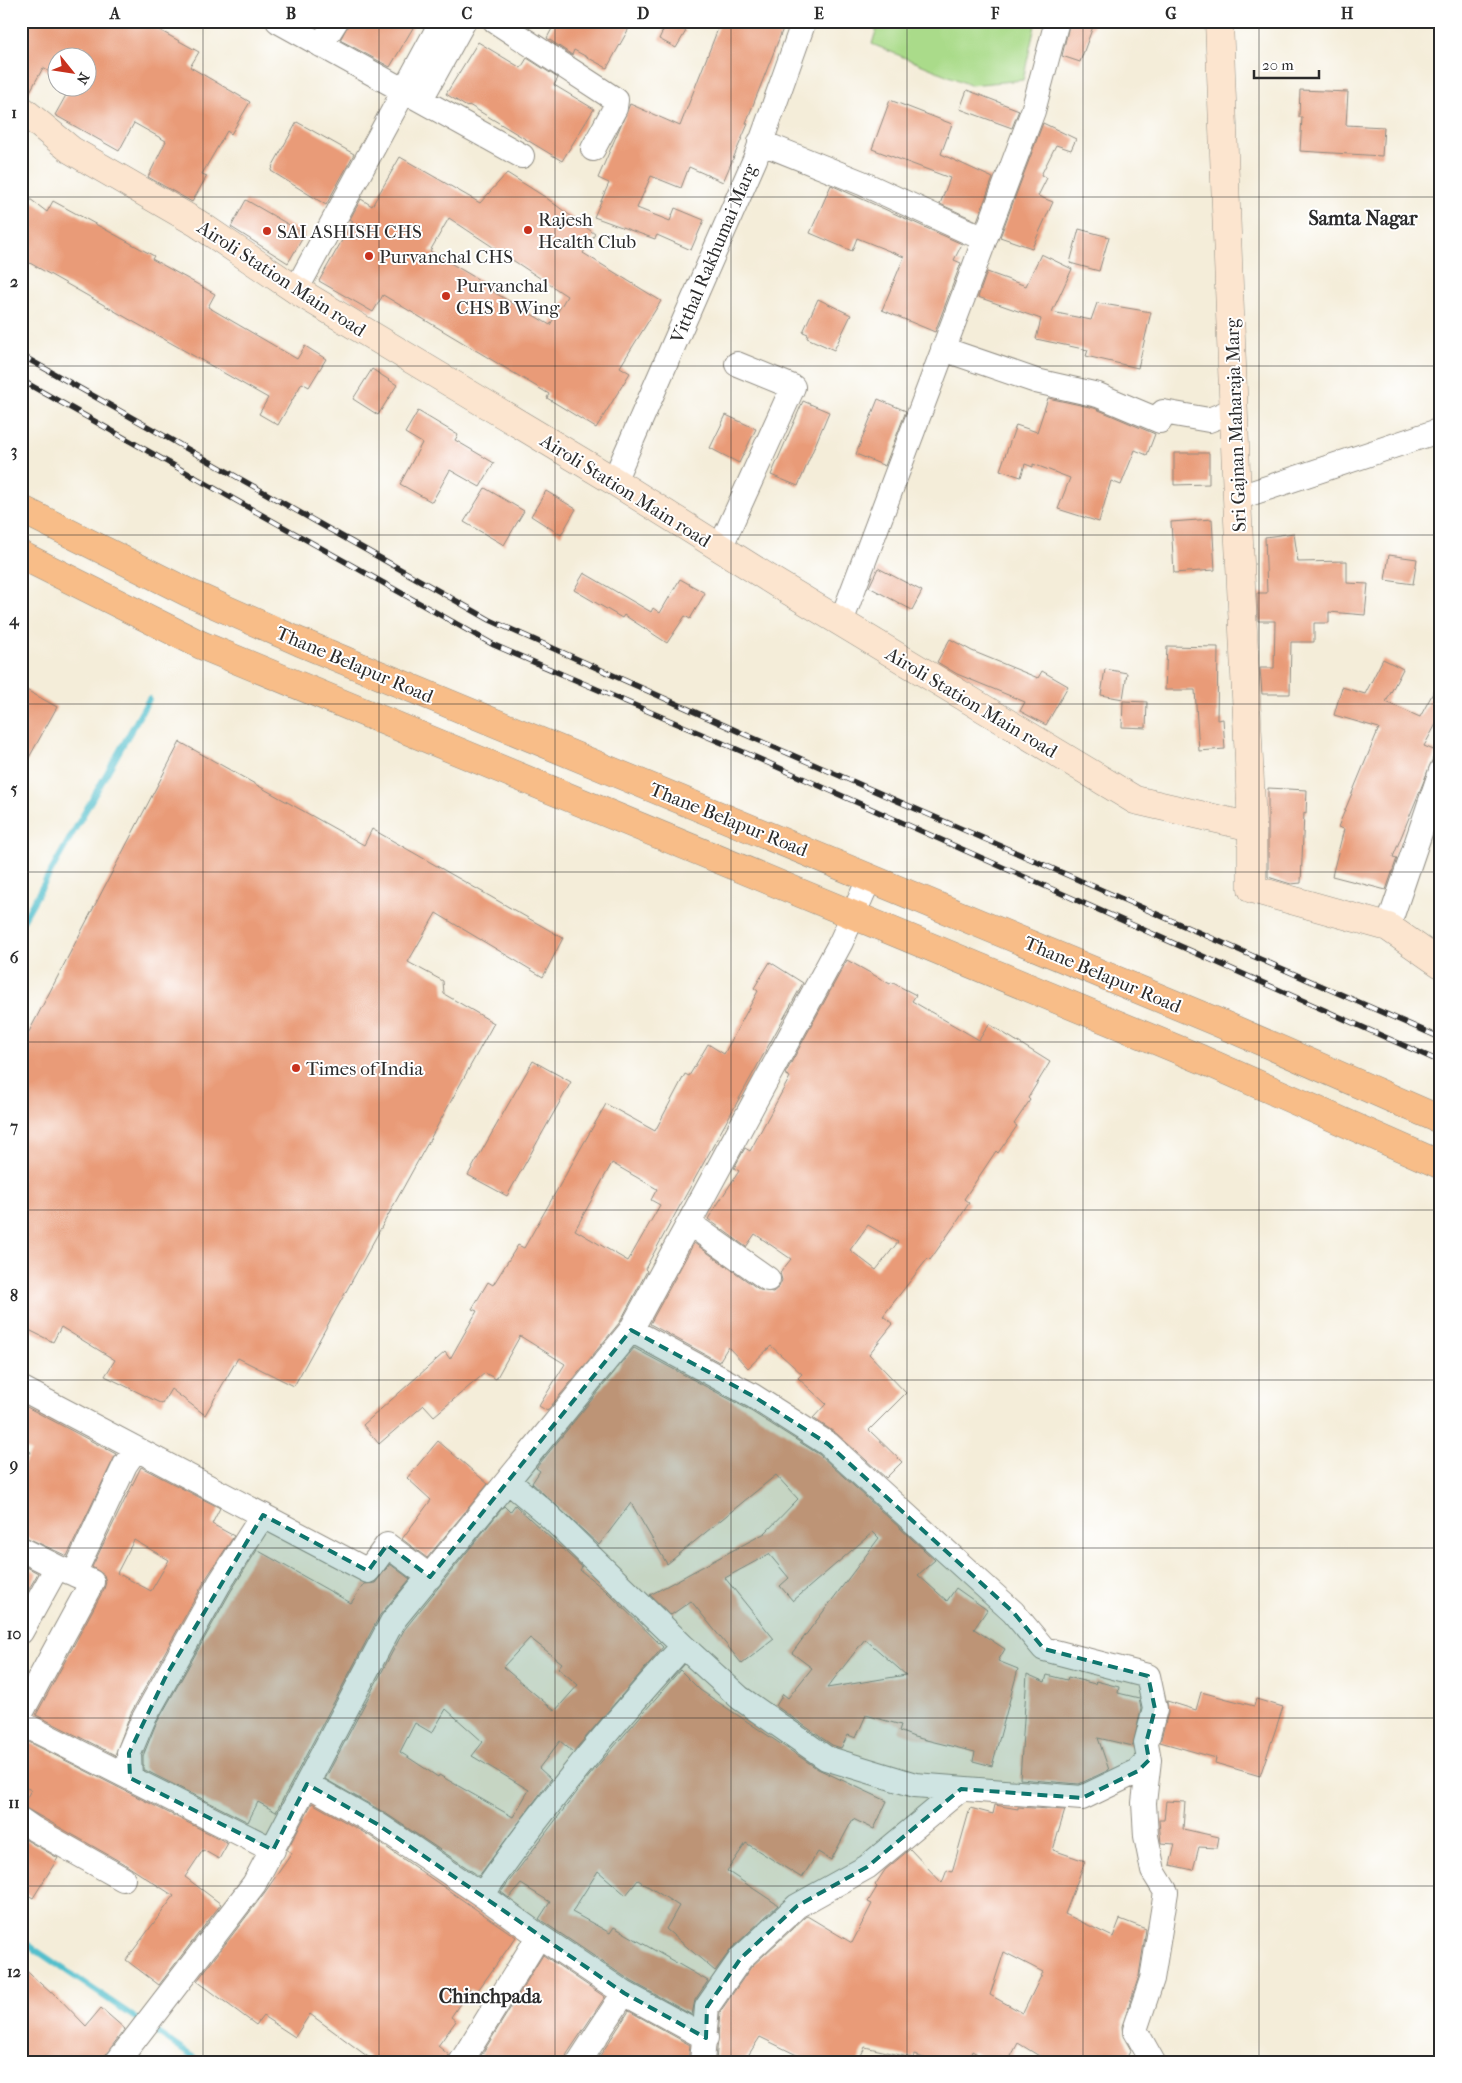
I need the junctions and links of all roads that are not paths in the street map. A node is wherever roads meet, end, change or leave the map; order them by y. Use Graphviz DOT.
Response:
graph roads {
  1 [pos="278,21"];
  2 [pos="336,21"];
  3 [pos="442,21"];
  4 [pos="464,21"];
  5 [pos="496,21"];
  6 [pos="804,21"];
  7 [pos="1057,21"];
  8 [pos="1218,22"];
  9 [pos="321,45"];
  10 [pos="412,94"];
  11 [pos="21,109"];
  12 [pos="760,142"];
  13 [pos="593,149"];
  14 [pos="522,156"];
  15 [pos="984,239"];
  16 [pos="296,290"];
  17 [pos="944,349"];
  18 [pos="737,364"];
  19 [pos="1234,410"];
  20 [pos="1441,430"];
  21 [pos="614,481"];
  22 [pos="1237,498"];
  23 [pos="21,509"];
  24 [pos="720,548"];
  25 [pos="21,555"];
  26 [pos="841,622"];
  27 [pos="1441,771"];
  28 [pos="1252,827"];
  29 [pos="870,877"];
  30 [pos="855,915"];
  31 [pos="1388,927"];
  32 [pos="1441,964"];
  33 [pos="1441,1120"];
  34 [pos="1441,1165"];
  35 [pos="689,1223"];
  36 [pos="768,1279"];
  37 [pos="631,1330"];
  38 [pos="21,1388"];
  39 [pos="136,1449"];
  40 [pos="508,1481"];
  41 [pos="263,1514"];
  42 [pos="21,1550"];
  43 [pos="66,1571"];
  44 [pos="430,1577"];
  45 [pos="21,1632"];
  46 [pos="683,1646"];
  47 [pos="21,1713"];
  48 [pos="21,1723"];
  49 [pos="1150,1760"];
  50 [pos="130,1778"];
  51 [pos="306,1784"];
  52 [pos="961,1789"];
  53 [pos="21,1820"];
  54 [pos="273,1850"];
  55 [pos="123,1879"];
  56 [pos="482,1895"];
  57 [pos="540,1936"];
  58 [pos="624,1992"];
  59 [pos="706,2038"];
  60 [pos="117,2062"];
  61 [pos="461,2062"];
  62 [pos="579,2062"];
  63 [pos="702,2062"];
  64 [pos="1153,2062"];
  1 -- 9 [label="street"];
  2 -- 9 [label="street"];
  3 -- 10 [label="street"];
  4 -- 10 [label="street"];
  5 -- 13 [label="street"];
  6 -- 12 [label="street, Vitthal Rakhumai Marg"];
  7 -- 15 [label="street"];
  8 -- 19 [label="street, Sri Gajnan Maharaja Marg"];
  9 -- 10 [label="street"];
  10 -- 14 [label="street"];
  10 -- 16 [label="street"];
  11 -- 16 [label="street, Airoli Station Main road"];
  12 -- 15 [label="street"];
  12 -- 21 [label="street, Vitthal Rakhumai Marg"];
  15 -- 17 [label="street"];
  16 -- 21 [label="street, Airoli Station Main road"];
  17 -- 19 [label="street"];
  17 -- 26 [label="street"];
  18 -- 24 [label="street"];
  19 -- 22 [label="street, Sri Gajnan Maharaja Marg"];
  20 -- 22 [label="street"];
  21 -- 24 [label="street, Airoli Station Main road"];
  22 -- 28 [label="street, Sri Gajnan Maharaja Marg"];
  23 -- 29 [label="main road, Thane Belapur Road"];
  24 -- 26 [label="street, Airoli Station Main road"];
  25 -- 30 [label="main road"];
  26 -- 28 [label="street, Airoli Station Main road"];
  27 -- 31 [label="street"];
  28 -- 31 [label="street, Sri Gajnan Maharaja Marg"];
  29 -- 30 [label="street"];
  29 -- 33 [label="main road, Thane Belapur Road"];
  30 -- 34 [label="main road"];
  30 -- 35 [label="street"];
  31 -- 32 [label="street"];
  35 -- 36 [label="street"];
  35 -- 37 [label="street"];
  37 -- 40 [label="street"];
  37 -- 49 [label="street"];
  38 -- 39 [label="street"];
  39 -- 41 [label="street"];
  39 -- 43 [label="street"];
  40 -- 44 [label="street"];
  40 -- 46 [label="street"];
  41 -- 44 [label="street"];
  41 -- 50 [label="street"];
  42 -- 43 [label="street"];
  43 -- 45 [label="street"];
  43 -- 47 [label="street"];
  44 -- 51 [label="street"];
  46 -- 52 [label="street"];
  46 -- 56 [label="street"];
  48 -- 50 [label="street"];
  49 -- 52 [label="street"];
  49 -- 64 [label="street"];
  50 -- 54 [label="street"];
  51 -- 54 [label="street"];
  51 -- 56 [label="street"];
  52 -- 59 [label="street"];
  53 -- 55 [label="street"];
  54 -- 60 [label="street"];
  56 -- 57 [label="street"];
  57 -- 58 [label="street"];
  57 -- 61 [label="street"];
  58 -- 59 [label="street"];
  58 -- 62 [label="street"];
  59 -- 63 [label="street"];
}
